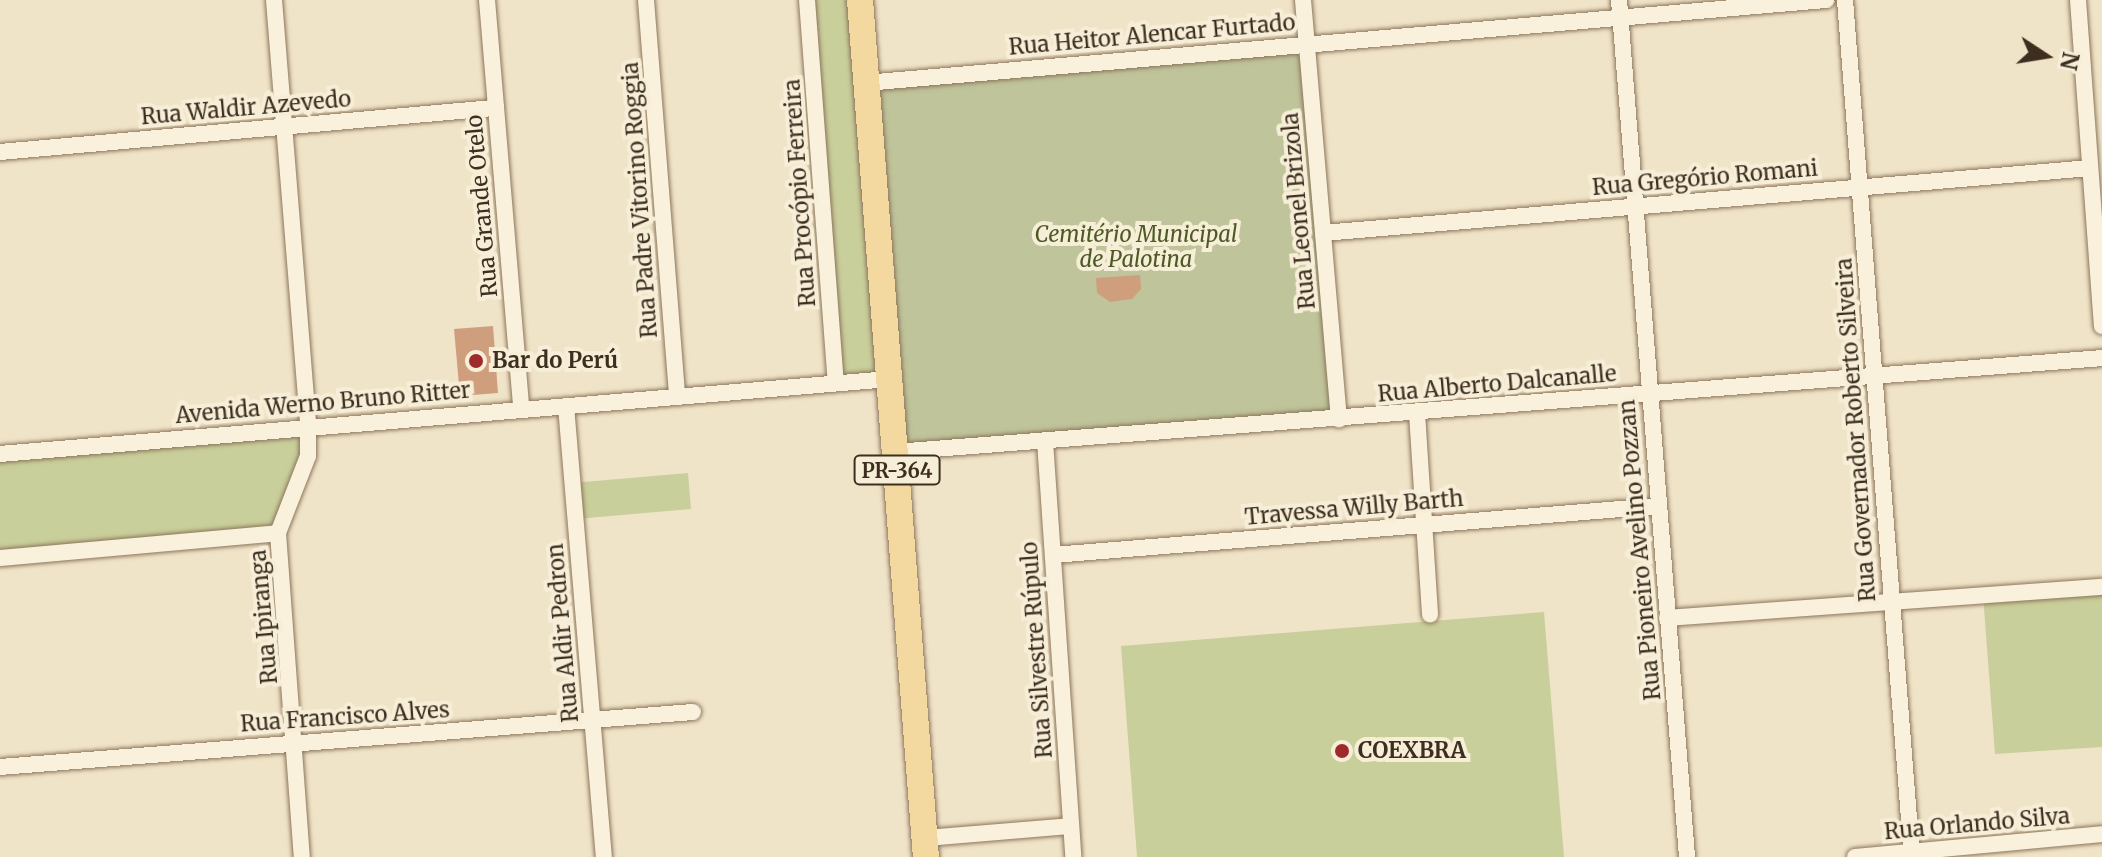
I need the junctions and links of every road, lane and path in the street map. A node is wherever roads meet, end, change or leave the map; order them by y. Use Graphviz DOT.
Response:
graph roads {
  1 [pos="274,0"];
  2 [pos="487,0"];
  3 [pos="646,0"];
  4 [pos="807,0"];
  5 [pos="860,0"];
  6 [pos="1303,0"];
  7 [pos="1826,0"];
  8 [pos="1845,0"];
  9 [pos="2078,0"];
  10 [pos="1620,8"];
  11 [pos="1307,43"];
  12 [pos="865,83"];
  13 [pos="496,108"];
  14 [pos="284,127"];
  15 [pos="0,152"];
  16 [pos="2090,168"];
  17 [pos="1860,187"];
  18 [pos="1635,206"];
  19 [pos="1323,233"];
  20 [pos="2102,326"];
  21 [pos="2102,358"];
  22 [pos="1874,376"];
  23 [pos="889,379"];
  24 [pos="836,383"];
  25 [pos="1650,394"];
  26 [pos="677,396"];
  27 [pos="566,406"];
  28 [pos="521,409"];
  29 [pos="1417,413"];
  30 [pos="1339,419"];
  31 [pos="308,426"];
  32 [pos="1045,441"];
  33 [pos="895,452"];
  34 [pos="0,454"];
  35 [pos="1658,506"];
  36 [pos="1424,524"];
  37 [pos="278,533"];
  38 [pos="1053,555"];
  39 [pos="0,558"];
  40 [pos="2102,587"];
  41 [pos="1892,602"];
  42 [pos="1430,615"];
  43 [pos="1667,618"];
  44 [pos="693,712"];
  45 [pos="593,720"];
  46 [pos="298,743"];
  47 [pos="0,767"];
  48 [pos="1071,826"];
  49 [pos="2102,834"];
  50 [pos="926,848"];
  51 [pos="1912,854"];
  52 [pos="302,857"];
  53 [pos="604,857"];
  54 [pos="1073,857"];
  55 [pos="1687,857"];
  56 [pos="1855,857"];
  1 -- 14 [label="street, Rua Ipiranga"];
  2 -- 13 [label="street, Rua Grande Otelo"];
  3 -- 26 [label="street, Rua Padre Vitorino Roggia"];
  4 -- 24 [label="street, Rua Procópio Ferreira"];
  5 -- 12 [label="main road, PR-364"];
  6 -- 11 [label="street, Rua Leonel Brizola"];
  7 -- 10 [label="street, Rua Heitor Alencar Furtado"];
  8 -- 17 [label="street, Rua Governador Roberto Silveira"];
  9 -- 16 [label="street"];
  10 -- 11 [label="street, Rua Heitor Alencar Furtado"];
  10 -- 18 [label="street, Rua Pioneiro Avelino Pozzan"];
  11 -- 12 [label="street, Rua Heitor Alencar Furtado"];
  11 -- 19 [label="street, Rua Leonel Brizola"];
  12 -- 23 [label="main road, PR-364"];
  13 -- 14 [label="street, Rua Waldir Azevedo"];
  13 -- 28 [label="street, Rua Grande Otelo"];
  14 -- 15 [label="street, Rua Waldir Azevedo"];
  14 -- 31 [label="street, Rua Ipiranga"];
  16 -- 17 [label="street, Rua Gregório Romani"];
  16 -- 20 [label="street"];
  17 -- 18 [label="street, Rua Gregório Romani"];
  17 -- 22 [label="street, Rua Governador Roberto Silveira"];
  18 -- 19 [label="street, Rua Gregório Romani"];
  18 -- 25 [label="street, Rua Pioneiro Avelino Pozzan"];
  19 -- 30 [label="street, Rua Leonel Brizola"];
  21 -- 22 [label="street, Rua Alberto Dalcanalle"];
  22 -- 25 [label="street, Rua Alberto Dalcanalle"];
  22 -- 41 [label="street, Rua Governador Roberto Silveira"];
  23 -- 24 [label="street, Avenida Werno Bruno Ritter"];
  23 -- 33 [label="main road, PR-364"];
  24 -- 26 [label="street, Avenida Werno Bruno Ritter"];
  25 -- 29 [label="street, Rua Alberto Dalcanalle"];
  25 -- 35 [label="street, Rua Pioneiro Avelino Pozzan"];
  26 -- 27 [label="street, Avenida Werno Bruno Ritter"];
  27 -- 28 [label="street, Avenida Werno Bruno Ritter"];
  27 -- 45 [label="street, Rua Aldir Pedron"];
  28 -- 31 [label="street, Avenida Werno Bruno Ritter"];
  29 -- 30 [label="street, Rua Alberto Dalcanalle"];
  29 -- 36 [label="street"];
  30 -- 32 [label="street, Rua Alberto Dalcanalle"];
  31 -- 34 [label="street, Avenida Werno Bruno Ritter"];
  31 -- 37 [label="street, Rua Ipiranga"];
  32 -- 33 [label="street, Rua Alberto Dalcanalle"];
  32 -- 38 [label="street, Rua Silvestre Rúpulo"];
  33 -- 50 [label="main road, PR-364"];
  35 -- 36 [label="street, Travessa Willy Barth"];
  35 -- 43 [label="street, Rua Pioneiro Avelino Pozzan"];
  36 -- 38 [label="street, Travessa Willy Barth"];
  36 -- 42 [label="street"];
  37 -- 39 [label="street"];
  37 -- 46 [label="street, Rua Ipiranga"];
  38 -- 48 [label="street, Rua Silvestre Rúpulo"];
  40 -- 41 [label="street"];
  41 -- 43 [label="street"];
  41 -- 51 [label="street, Rua Governador Roberto Silveira"];
  43 -- 55 [label="street, Rua Pioneiro Avelino Pozzan"];
  44 -- 45 [label="street, Rua Francisco Alves"];
  45 -- 46 [label="street, Rua Francisco Alves"];
  45 -- 53 [label="street, Rua Aldir Pedron"];
  46 -- 47 [label="street, Rua Francisco Alves"];
  46 -- 52 [label="street, Rua Ipiranga"];
  48 -- 50 [label="street"];
  48 -- 54 [label="street, Rua Silvestre Rúpulo"];
  49 -- 51 [label="street, Rua Orlando Silva"];
  51 -- 56 [label="street, Rua Orlando Silva"];
}
